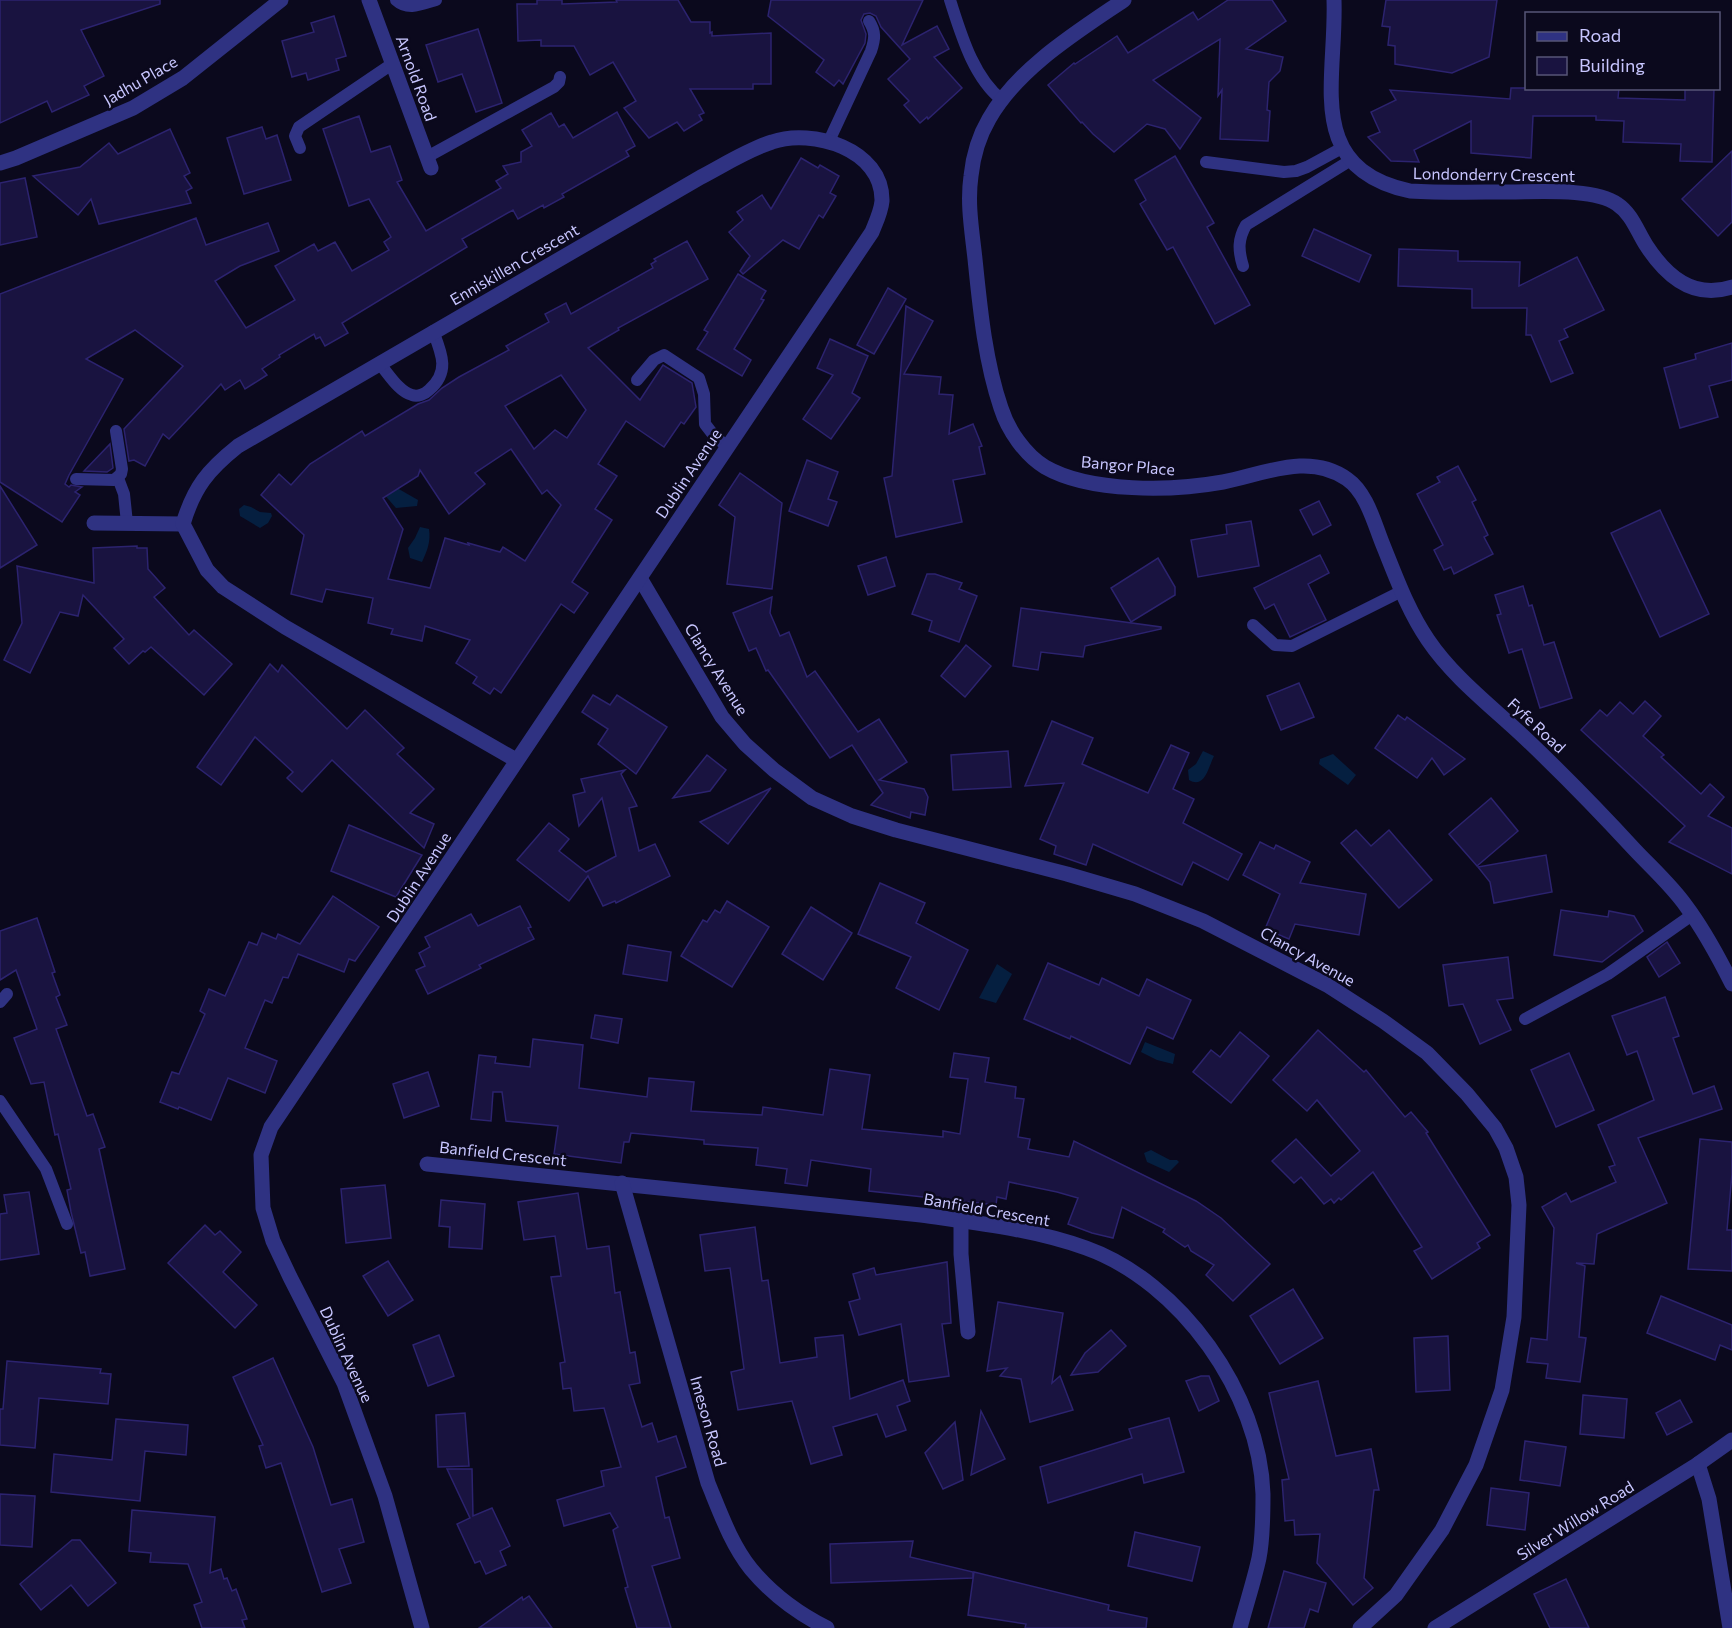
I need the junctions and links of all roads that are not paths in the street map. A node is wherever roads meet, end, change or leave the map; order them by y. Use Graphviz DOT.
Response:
graph roads {
  1 [pos="281,0"];
  2 [pos="369,0"];
  3 [pos="396,0"];
  4 [pos="436,0"];
  5 [pos="950,0"];
  6 [pos="1124,0"];
  7 [pos="1334,0"];
  8 [pos="869,21"];
  9 [pos="392,64"];
  10 [pos="560,77"];
  11 [pos="1002,100"];
  12 [pos="829,141"];
  13 [pos="300,148"];
  14 [pos="1347,154"];
  15 [pos="1206,162"];
  16 [pos="429,163"];
  17 [pos="0,164"];
  18 [pos="882,200"];
  19 [pos="1243,266"];
  20 [pos="1732,286"];
  21 [pos="433,332"];
  22 [pos="379,363"];
  23 [pos="637,380"];
  24 [pos="116,431"];
  25 [pos="728,446"];
  26 [pos="1344,477"];
  27 [pos="118,478"];
  28 [pos="76,479"];
  29 [pos="94,523"];
  30 [pos="127,523"];
  31 [pos="183,524"];
  32 [pos="640,578"];
  33 [pos="1402,591"];
  34 [pos="1253,625"];
  35 [pos="516,760"];
  36 [pos="1692,915"];
  37 [pos="1732,984"];
  38 [pos="1526,1019"];
  39 [pos="0,1101"];
  40 [pos="427,1164"];
  41 [pos="622,1184"];
  42 [pos="961,1221"];
  43 [pos="67,1224"];
  44 [pos="968,1332"];
  45 [pos="1732,1440"];
  46 [pos="1698,1464"];
  47 [pos="422,1628"];
  48 [pos="827,1628"];
  49 [pos="1240,1628"];
  50 [pos="1360,1628"];
  51 [pos="1435,1628"];
  52 [pos="1730,1628"];
  1 -- 17 [label="street, Jadhu Place"];
  2 -- 9 [label="street, Arnold Road"];
  3 -- 4 [label="lane"];
  5 -- 11 [label="lane"];
  6 -- 11 [label="street"];
  7 -- 14 [label="street"];
  8 -- 12 [label="lane"];
  9 -- 13 [label="lane"];
  9 -- 16 [label="street, Arnold Road"];
  10 -- 16 [label="lane"];
  11 -- 26 [label="street, Bangor Place"];
  12 -- 18 [label="street, Enniskillen Crescent"];
  12 -- 21 [label="street, Enniskillen Crescent"];
  14 -- 15 [label="lane"];
  14 -- 19 [label="lane"];
  14 -- 20 [label="street, Londonderry Crescent"];
  18 -- 25 [label="street, Dublin Avenue"];
  21 -- 22 [label="street, Enniskillen Crescent"];
  21 -- 22 [label="lane"];
  22 -- 31 [label="street, Enniskillen Crescent"];
  23 -- 25 [label="lane"];
  24 -- 27 [label="lane"];
  25 -- 32 [label="street, Dublin Avenue"];
  26 -- 33 [label="street, Fyfe Road"];
  27 -- 28 [label="lane"];
  27 -- 30 [label="lane"];
  29 -- 30 [label="street"];
  30 -- 31 [label="street"];
  31 -- 35 [label="street"];
  32 -- 35 [label="street, Dublin Avenue"];
  32 -- 50 [label="street, Clancy Avenue"];
  33 -- 34 [label="lane"];
  33 -- 36 [label="street, Fyfe Road"];
  35 -- 47 [label="street, Dublin Avenue"];
  36 -- 37 [label="street, Fyfe Road"];
  36 -- 38 [label="lane"];
  39 -- 43 [label="lane"];
  40 -- 41 [label="street, Banfield Crescent"];
  41 -- 42 [label="street, Banfield Crescent"];
  41 -- 48 [label="street, Imeson Road"];
  42 -- 44 [label="street"];
  42 -- 49 [label="street, Banfield Crescent"];
  45 -- 46 [label="street, Silver Willow Road"];
  46 -- 51 [label="street, Silver Willow Road"];
  46 -- 52 [label="street"];
}
